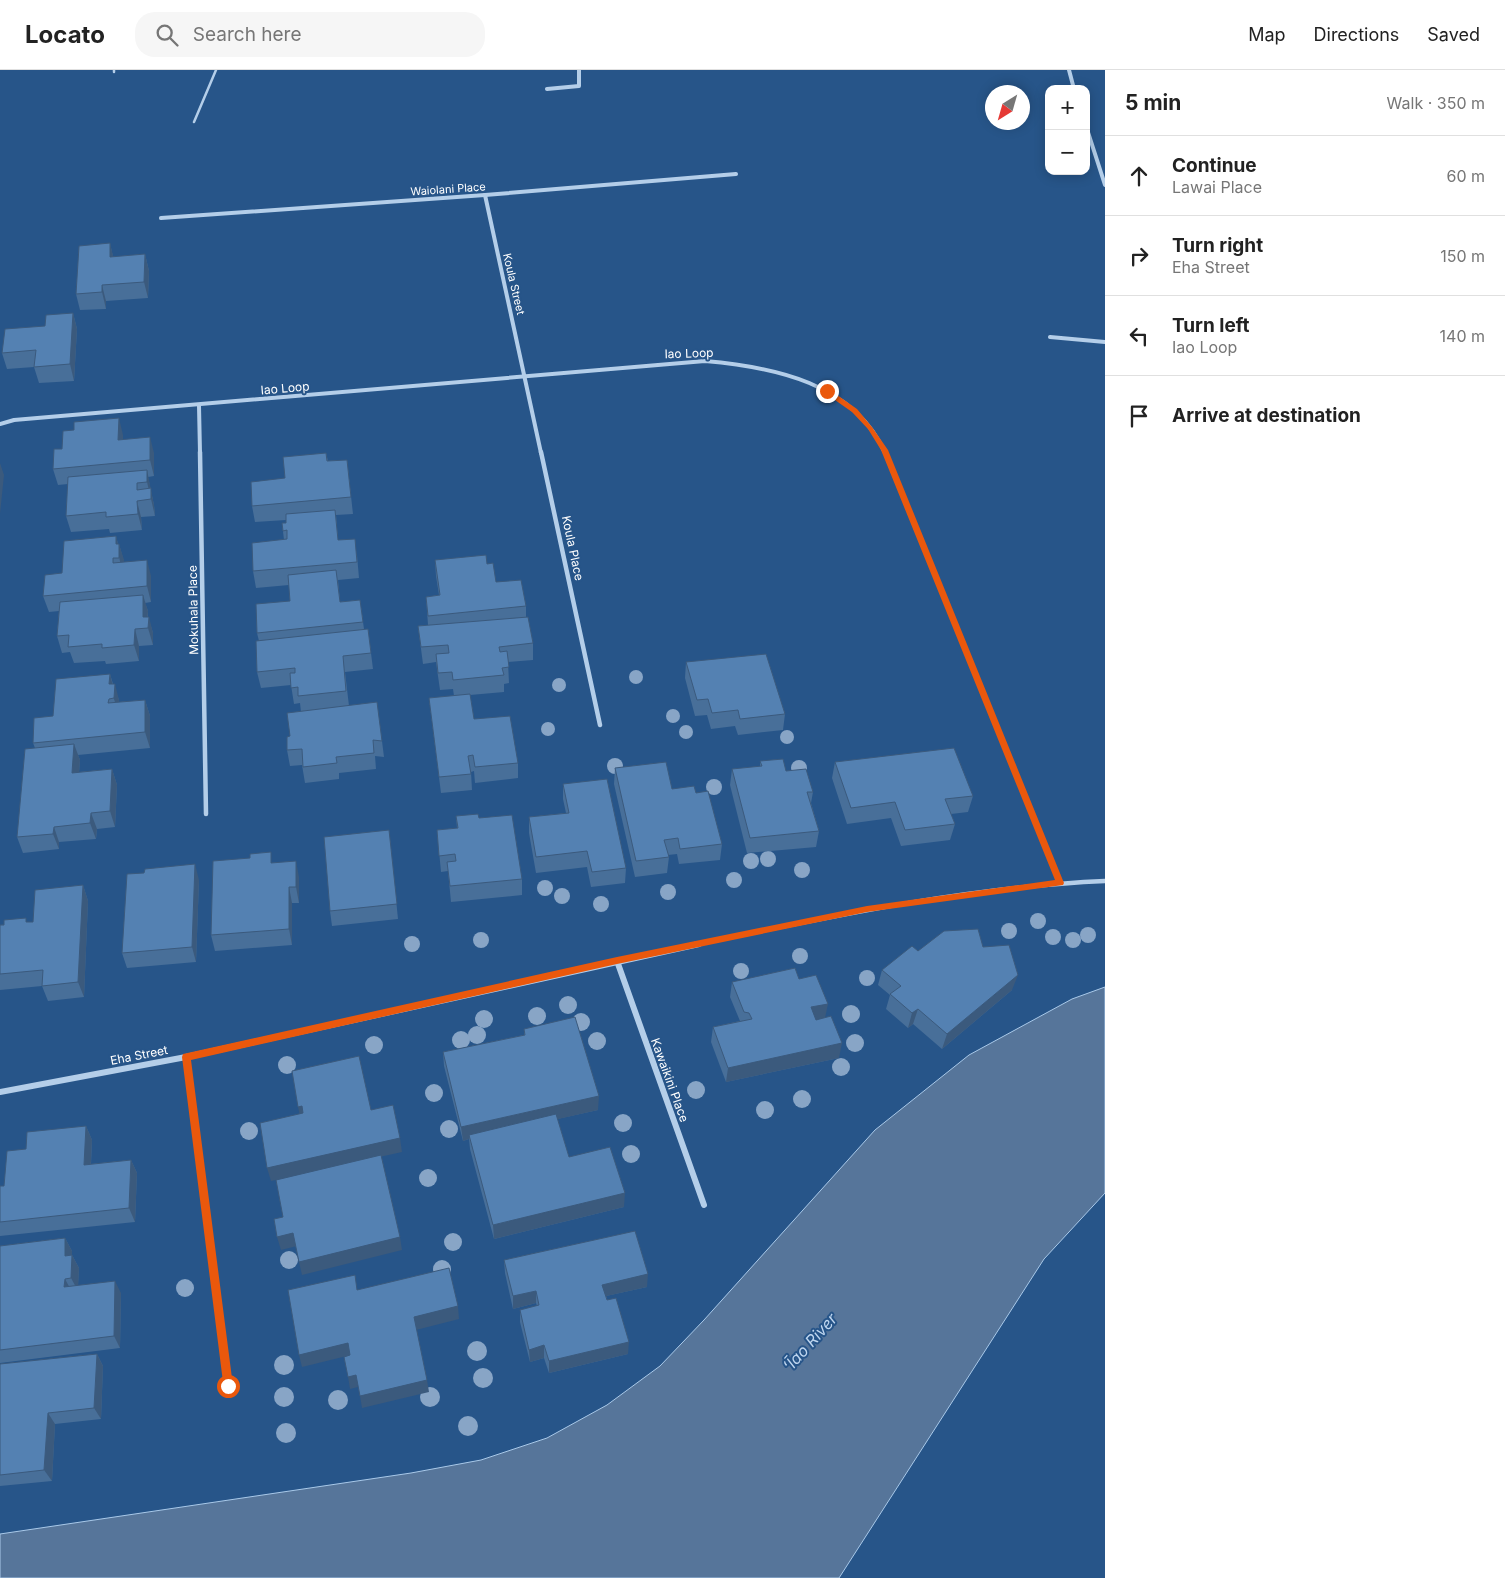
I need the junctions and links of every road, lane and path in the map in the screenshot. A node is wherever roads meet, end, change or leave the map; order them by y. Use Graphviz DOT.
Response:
graph roads {
  1 [pos="216,70"];
  2 [pos="579,70"];
  3 [pos="1068,70"];
  4 [pos="1073,85"];
  5 [pos="548,89"];
  6 [pos="194,122"];
  7 [pos="1087,130"];
  8 [pos="736,174"];
  9 [pos="1105,185"];
  10 [pos="485,195"];
  11 [pos="161,218"];
  12 [pos="1050,337"];
  13 [pos="1105,342"];
  14 [pos="526,376"];
  15 [pos="200,406"];
  16 [pos="0,424"];
  17 [pos="600,725"];
  18 [pos="206,814"];
  19 [pos="1105,880"];
  20 [pos="1060,883"];
  21 [pos="617,961"];
  22 [pos="186,1057"];
  23 [pos="0,1092"];
  24 [pos="704,1205"];
  25 [pos="228,1386"];
  1 -- 6 [label="lane"];
  2 -- 5 [label="street"];
  3 -- 4 [label="street"];
  7 -- 9 [label="street"];
  8 -- 10 [label="street, Waiolani Place"];
  10 -- 11 [label="street, Waiolani Place"];
  10 -- 14 [label="street, Koula Street"];
  12 -- 13 [label="street"];
  14 -- 15 [label="street, Iao Loop"];
  14 -- 17 [label="street, Koula Place"];
  14 -- 20 [label="street, Iao Loop"];
  15 -- 16 [label="street, Iao Loop"];
  15 -- 18 [label="street, Mokuhala Place"];
  19 -- 20 [label="street, Eha Street"];
  20 -- 21 [label="street, Eha Street"];
  21 -- 22 [label="street, Eha Street"];
  21 -- 24 [label="street, Kawaikini Place"];
  22 -- 23 [label="street, Eha Street"];
  22 -- 25 [label="street"];
}
